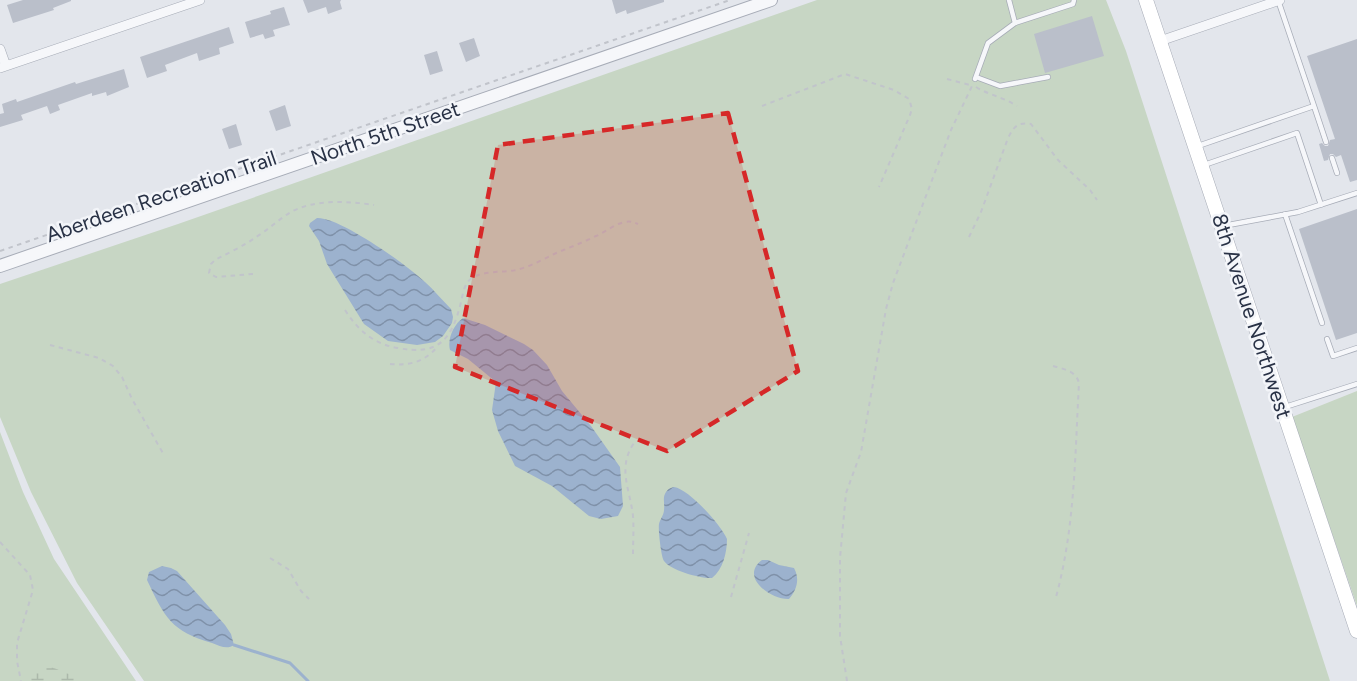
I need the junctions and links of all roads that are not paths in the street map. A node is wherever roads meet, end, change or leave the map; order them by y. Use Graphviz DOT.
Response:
graph roads {
  1 [pos="200,0"];
  2 [pos="768,0"];
  3 [pos="1009,0"];
  4 [pos="1074,0"];
  5 [pos="1146,0"];
  6 [pos="1279,0"];
  7 [pos="178,4"];
  8 [pos="1015,23"];
  9 [pos="1160,41"];
  10 [pos="0,49"];
  11 [pos="3,67"];
  12 [pos="1048,77"];
  13 [pos="1314,106"];
  14 [pos="1326,141"];
  15 [pos="1195,147"];
  16 [pos="1332,158"];
  17 [pos="1202,165"];
  18 [pos="1337,173"];
  19 [pos="1357,193"];
  20 [pos="1321,205"];
  21 [pos="1285,214"];
  22 [pos="1222,226"];
  23 [pos="0,266"];
  24 [pos="1322,323"];
  25 [pos="1327,339"];
  26 [pos="1357,348"];
  27 [pos="1357,384"];
  28 [pos="1282,408"];
  29 [pos="1357,631"];
  1 -- 7 [label="street"];
  2 -- 23 [label="street, North 5th Street"];
  3 -- 8 [label="lane"];
  4 -- 8 [label="lane"];
  5 -- 9 [label="main road, 8th Avenue Northwest"];
  6 -- 9 [label="street"];
  6 -- 13 [label="lane"];
  7 -- 11 [label="street"];
  8 -- 12 [label="lane"];
  9 -- 15 [label="main road, 8th Avenue Northwest"];
  10 -- 11 [label="street"];
  13 -- 14 [label="lane"];
  13 -- 15 [label="lane"];
  15 -- 17 [label="main road, 8th Avenue Northwest"];
  16 -- 18 [label="lane"];
  17 -- 20 [label="lane"];
  17 -- 22 [label="main road, 8th Avenue Northwest"];
  19 -- 20 [label="lane"];
  20 -- 21 [label="lane"];
  21 -- 22 [label="lane"];
  21 -- 24 [label="lane"];
  22 -- 28 [label="main road, 8th Avenue Northwest"];
  25 -- 26 [label="lane"];
  27 -- 28 [label="lane"];
  28 -- 29 [label="main road, 8th Avenue Northwest"];
}
